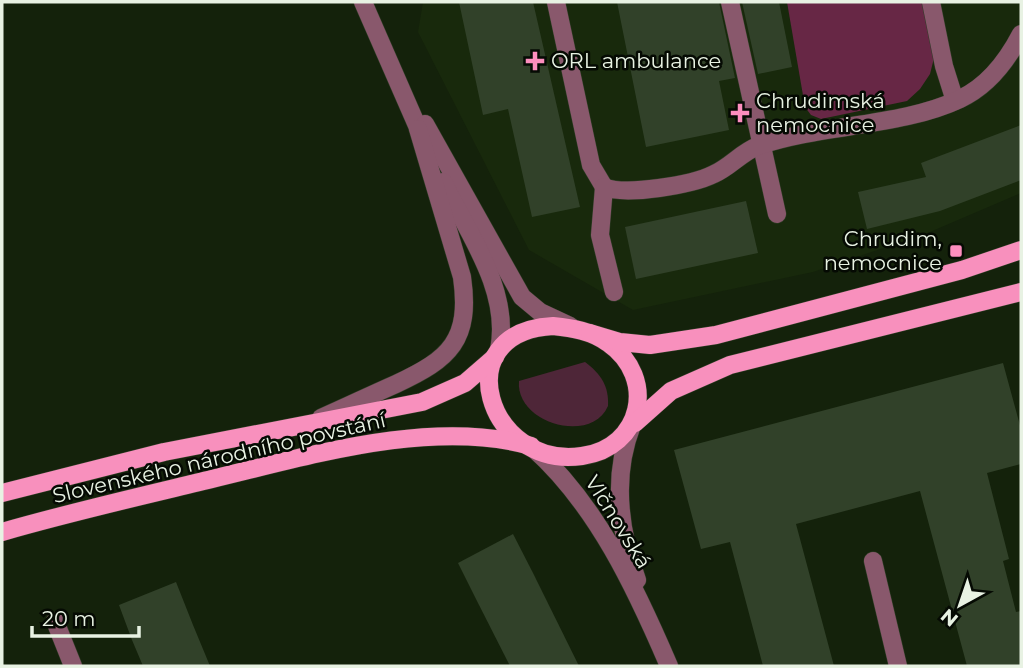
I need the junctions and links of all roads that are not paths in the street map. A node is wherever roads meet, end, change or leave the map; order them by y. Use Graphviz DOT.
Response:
graph roads {
  1 [pos="363,2"];
  2 [pos="556,2"];
  3 [pos="730,2"];
  4 [pos="931,2"];
  5 [pos="377,34"];
  6 [pos="1021,34"];
  7 [pos="955,101"];
  8 [pos="418,128"];
  9 [pos="760,145"];
  10 [pos="604,187"];
  11 [pos="777,214"];
  12 [pos="1021,250"];
  13 [pos="614,292"];
  14 [pos="1021,292"];
  15 [pos="590,333"];
  16 [pos="497,354"];
  17 [pos="311,423"];
  18 [pos="632,425"];
  19 [pos="531,446"];
  20 [pos="2,493"];
  21 [pos="2,532"];
  22 [pos="873,561"];
  23 [pos="55,621"];
  24 [pos="654,630"];
  25 [pos="73,666"];
  26 [pos="669,666"];
  27 [pos="898,666"];
  1 -- 5 [label="street"];
  2 -- 10 [label="street"];
  3 -- 9 [label="street"];
  4 -- 7 [label="street"];
  5 -- 8 [label="street"];
  5 -- 15 [label="street"];
  6 -- 7 [label="street"];
  7 -- 9 [label="street"];
  8 -- 16 [label="street"];
  8 -- 17 [label="street"];
  9 -- 10 [label="street"];
  9 -- 11 [label="street"];
  10 -- 13 [label="street"];
  12 -- 15 [label="main road"];
  14 -- 18 [label="main road"];
  15 -- 16 [label="main road"];
  15 -- 18 [label="main road"];
  16 -- 17 [label="main road, Slovenského národního povstání"];
  16 -- 19 [label="main road"];
  17 -- 20 [label="main road, Slovenského národního povstání"];
  18 -- 19 [label="main road"];
  18 -- 24 [label="street, Vlčnovská"];
  19 -- 21 [label="main road, Slovenského národního povstání"];
  19 -- 24 [label="street, Vlčnovská"];
  22 -- 27 [label="street"];
  23 -- 25 [label="street"];
  24 -- 26 [label="street, Vlčnovská"];
}
